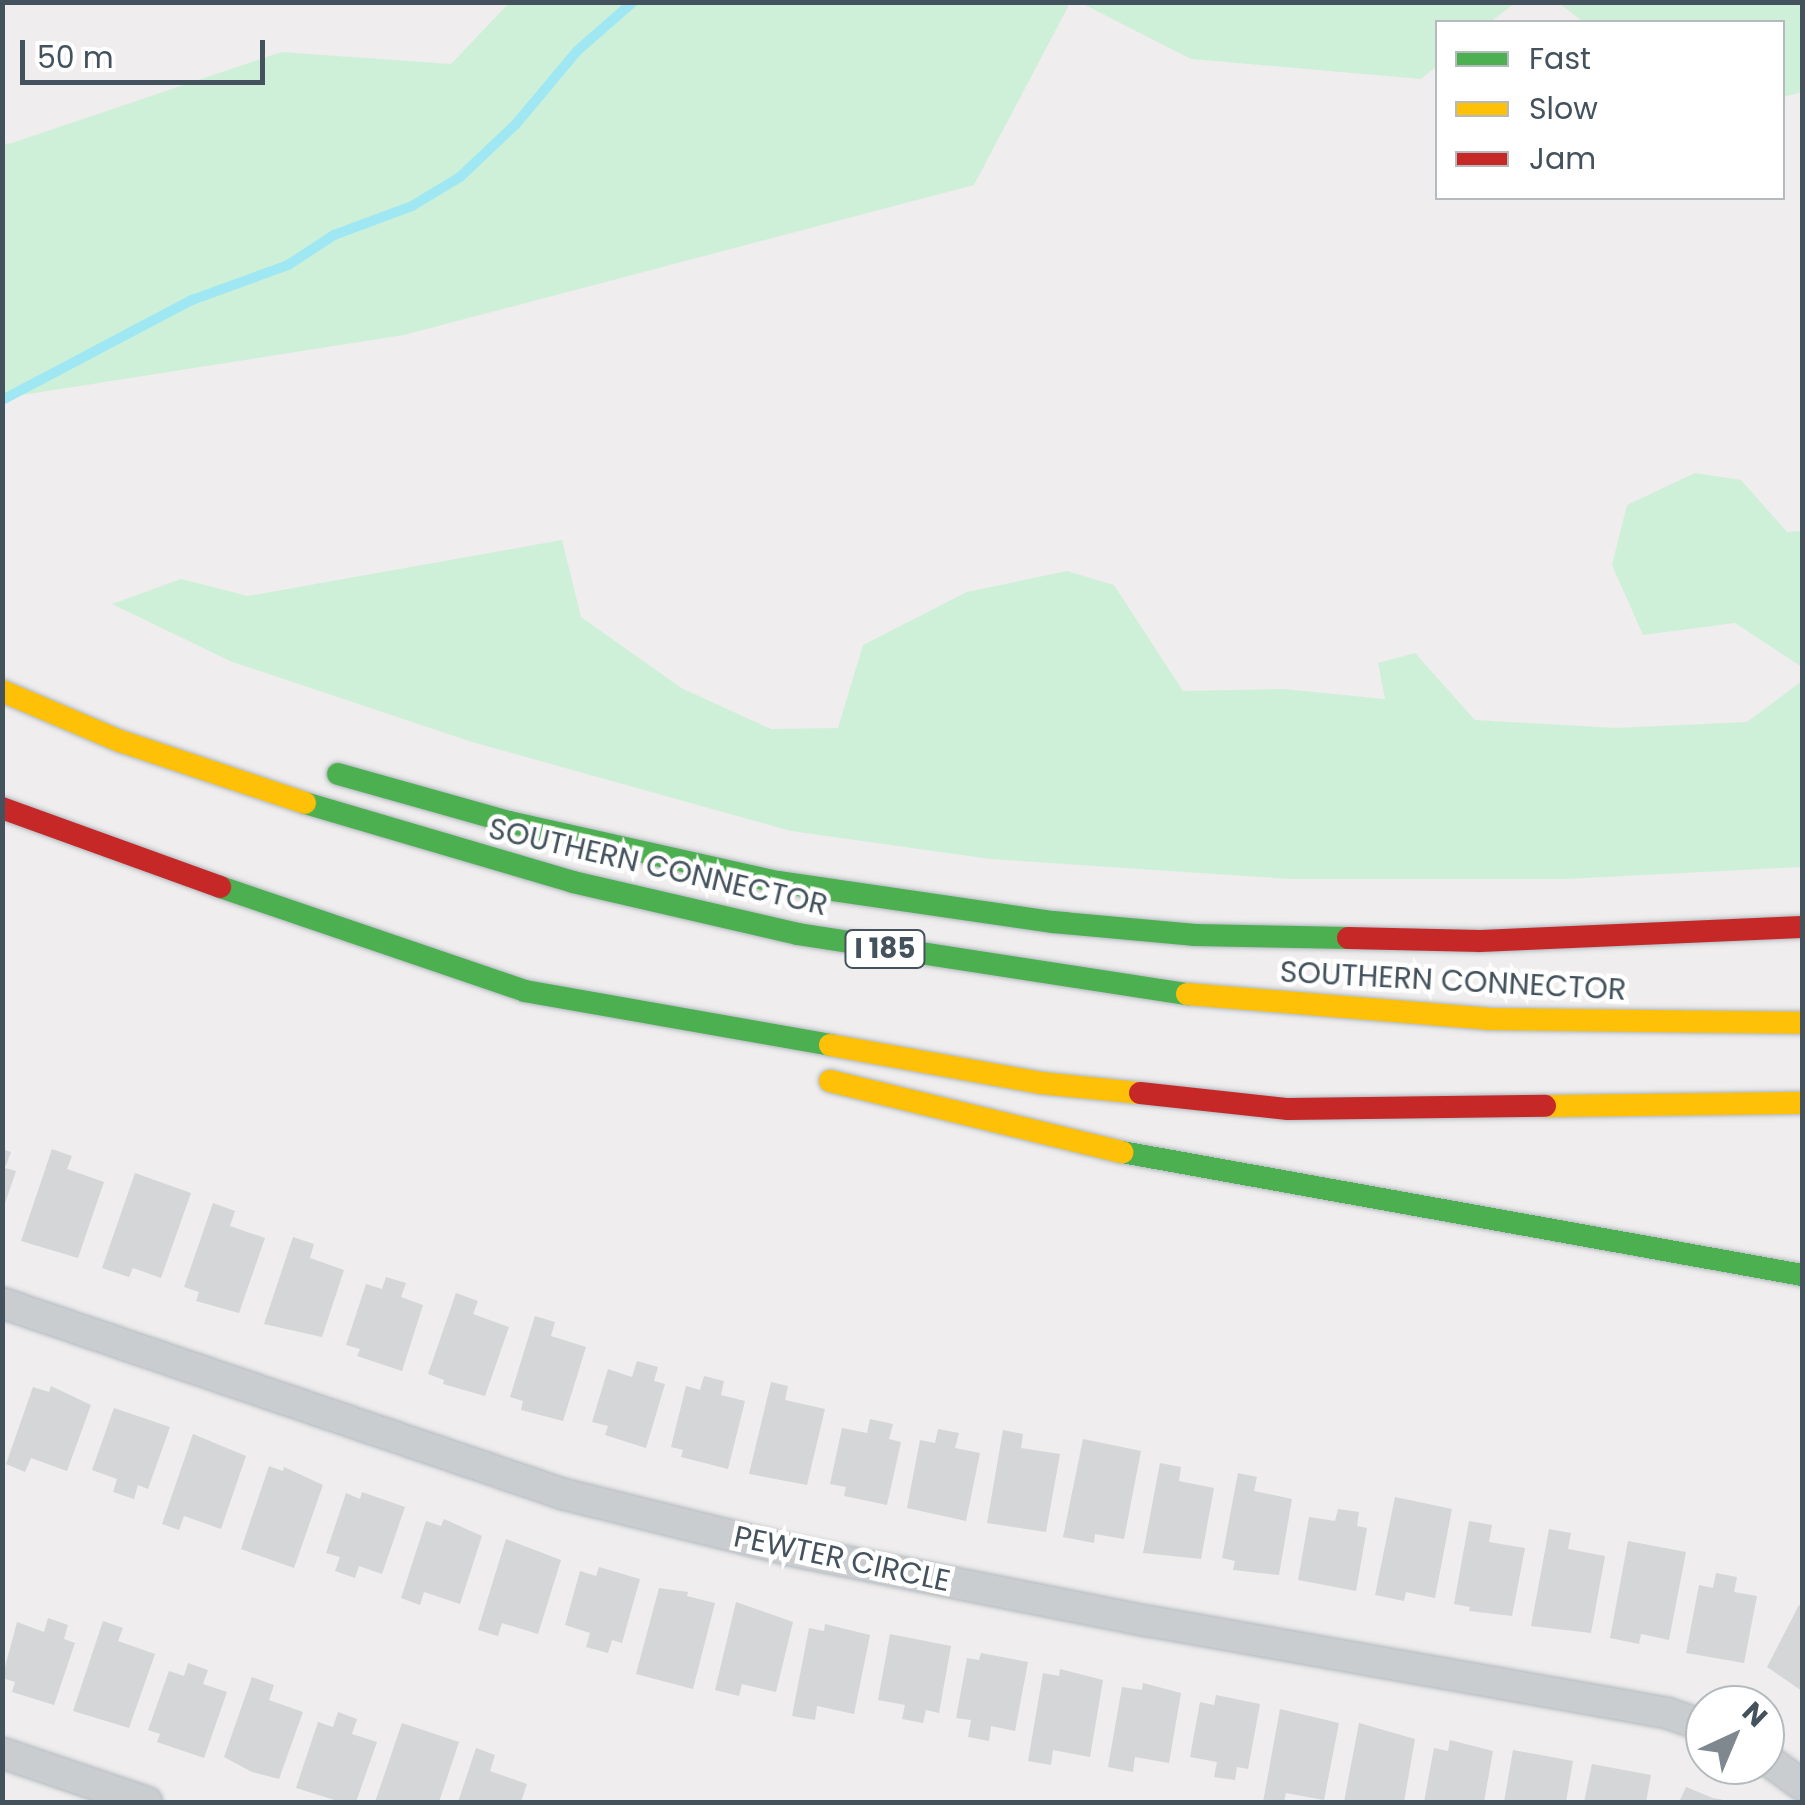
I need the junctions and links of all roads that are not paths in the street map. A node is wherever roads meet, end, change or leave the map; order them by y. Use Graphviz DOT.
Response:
graph roads {
  1 [pos="2,690"];
  2 [pos="308,765"];
  3 [pos="2,808"];
  4 [pos="1802,927"];
  5 [pos="525,991"];
  6 [pos="1593,996"];
  7 [pos="1304,1004"];
  8 [pos="1802,1023"];
  9 [pos="673,1041"];
  10 [pos="804,1075"];
  11 [pos="1802,1103"];
  12 [pos="1802,1274"];
  13 [pos="2,1303"];
  14 [pos="1685,1720"];
  15 [pos="2,1752"];
  16 [pos="148,1802"];
  1 -- 7 [label="highway, SOUTHERN CONNECTOR / I 185"];
  2 -- 4 [label="highway"];
  3 -- 5 [label="highway"];
  5 -- 9 [label="highway"];
  5 -- 11 [label="highway"];
  6 -- 7 [label="highway"];
  7 -- 8 [label="highway, SOUTHERN CONNECTOR / I 185"];
  10 -- 12 [label="highway"];
  13 -- 14 [label="street, PEWTER CIRCLE"];
  15 -- 16 [label="street"];
}
